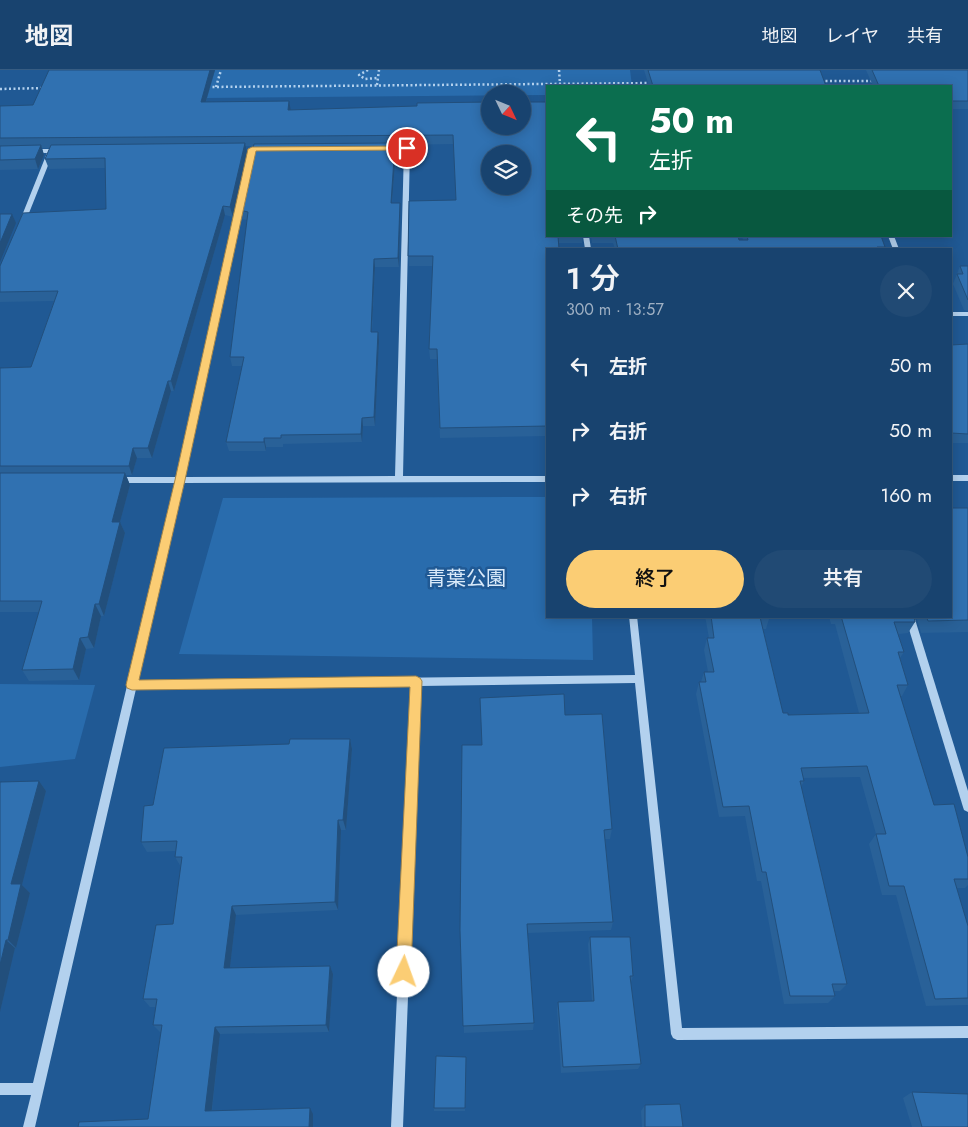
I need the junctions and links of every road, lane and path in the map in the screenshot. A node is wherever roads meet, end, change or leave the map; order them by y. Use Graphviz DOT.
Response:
graph roads {
  1 [pos="221,70"];
  2 [pos="368,70"];
  3 [pos="379,70"];
  4 [pos="560,70"];
  5 [pos="378,78"];
  6 [pos="817,81"];
  7 [pos="827,81"];
  8 [pos="874,81"];
  9 [pos="47,82"];
  10 [pos="659,83"];
  11 [pos="560,84"];
  12 [pos="377,85"];
  13 [pos="829,85"];
  14 [pos="216,86"];
  15 [pos="206,87"];
  16 [pos="44,88"];
  17 [pos="52,88"];
  18 [pos="0,89"];
  19 [pos="378,148"];
  20 [pos="252,149"];
  21 [pos="51,151"];
  22 [pos="70,151"];
  23 [pos="26,152"];
  24 [pos="18,231"];
  25 [pos="952,314"];
  26 [pos="968,314"];
  27 [pos="952,478"];
  28 [pos="968,478"];
  29 [pos="399,479"];
  30 [pos="546,479"];
  31 [pos="110,480"];
  32 [pos="180,480"];
  33 [pos="633,618"];
  34 [pos="910,618"];
  35 [pos="639,679"];
  36 [pos="416,681"];
  37 [pos="132,685"];
  38 [pos="968,806"];
  39 [pos="968,1032"];
  40 [pos="0,1089"];
  41 [pos="38,1089"];
  42 [pos="29,1127"];
  43 [pos="397,1127"];
  1 -- 14 [label="path"];
  2 -- 5 [label="path"];
  3 -- 5 [label="path"];
  4 -- 11 [label="path"];
  5 -- 12 [label="path"];
  6 -- 7 [label="path"];
  7 -- 8 [label="path"];
  7 -- 13 [label="path"];
  9 -- 16 [label="path"];
  10 -- 11 [label="path"];
  11 -- 12 [label="path"];
  12 -- 14 [label="path"];
  14 -- 15 [label="path"];
  16 -- 17 [label="path"];
  16 -- 18 [label="path"];
  19 -- 29 [label="street"];
  20 -- 32 [label="street"];
  21 -- 22 [label="street"];
  21 -- 23 [label="street"];
  21 -- 24 [label="street"];
  25 -- 26 [label="street"];
  27 -- 28 [label="street"];
  29 -- 30 [label="street"];
  29 -- 32 [label="street"];
  31 -- 32 [label="street"];
  32 -- 37 [label="street"];
  33 -- 35 [label="street"];
  34 -- 38 [label="street"];
  35 -- 36 [label="street"];
  35 -- 39 [label="street"];
  36 -- 37 [label="street"];
  36 -- 43 [label="street"];
  37 -- 41 [label="street"];
  40 -- 41 [label="street"];
  41 -- 42 [label="street"];
}
